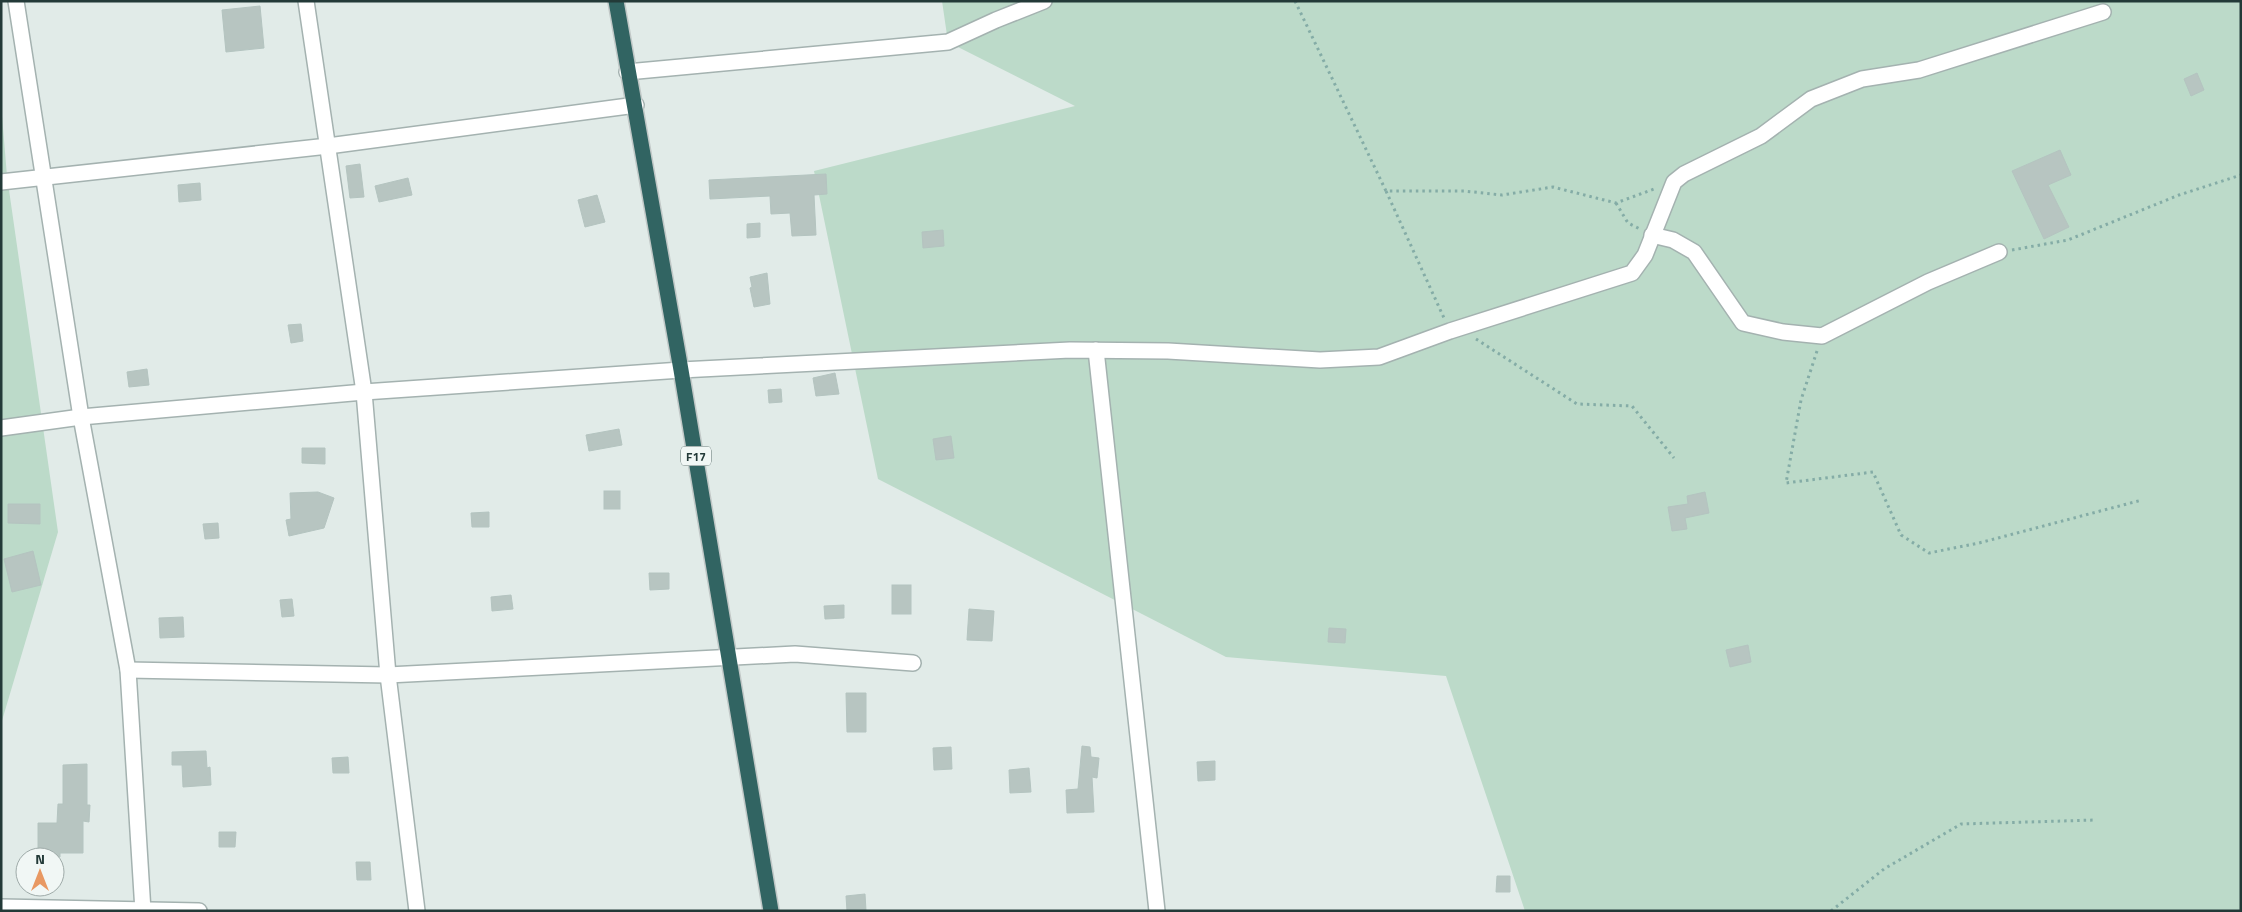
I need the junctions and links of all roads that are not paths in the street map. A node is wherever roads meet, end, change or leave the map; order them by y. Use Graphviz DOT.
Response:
graph roads {
  1 [pos="16,1"];
  2 [pos="306,1"];
  3 [pos="616,1"];
  4 [pos="1044,1"];
  5 [pos="2103,12"];
  6 [pos="627,72"];
  7 [pos="636,105"];
  8 [pos="328,146"];
  9 [pos="45,177"];
  10 [pos="1,182"];
  11 [pos="1652,235"];
  12 [pos="1999,252"];
  13 [pos="1096,350"];
  14 [pos="681,370"];
  15 [pos="364,392"];
  16 [pos="81,417"];
  17 [pos="1,428"];
  18 [pos="730,658"];
  19 [pos="913,663"];
  20 [pos="128,670"];
  21 [pos="388,675"];
  22 [pos="1,907"];
  23 [pos="143,910"];
  24 [pos="199,911"];
  25 [pos="417,911"];
  26 [pos="772,911"];
  27 [pos="1156,911"];
  1 -- 9 [label="street"];
  2 -- 8 [label="street"];
  3 -- 6 [label="highway, F17"];
  4 -- 6 [label="street"];
  5 -- 11 [label="street"];
  6 -- 7 [label="highway, F17"];
  7 -- 8 [label="street"];
  7 -- 14 [label="highway, F17"];
  8 -- 9 [label="street"];
  8 -- 15 [label="street"];
  9 -- 10 [label="street"];
  9 -- 16 [label="street"];
  11 -- 12 [label="street"];
  11 -- 13 [label="street"];
  13 -- 14 [label="street"];
  13 -- 27 [label="street"];
  14 -- 15 [label="street"];
  14 -- 18 [label="highway, F17"];
  15 -- 16 [label="street"];
  15 -- 21 [label="street"];
  16 -- 17 [label="street"];
  16 -- 20 [label="street"];
  18 -- 19 [label="street"];
  18 -- 21 [label="street"];
  18 -- 26 [label="highway, F17"];
  20 -- 21 [label="street"];
  20 -- 23 [label="street"];
  21 -- 25 [label="street"];
  22 -- 23 [label="street"];
  23 -- 24 [label="street"];
}
